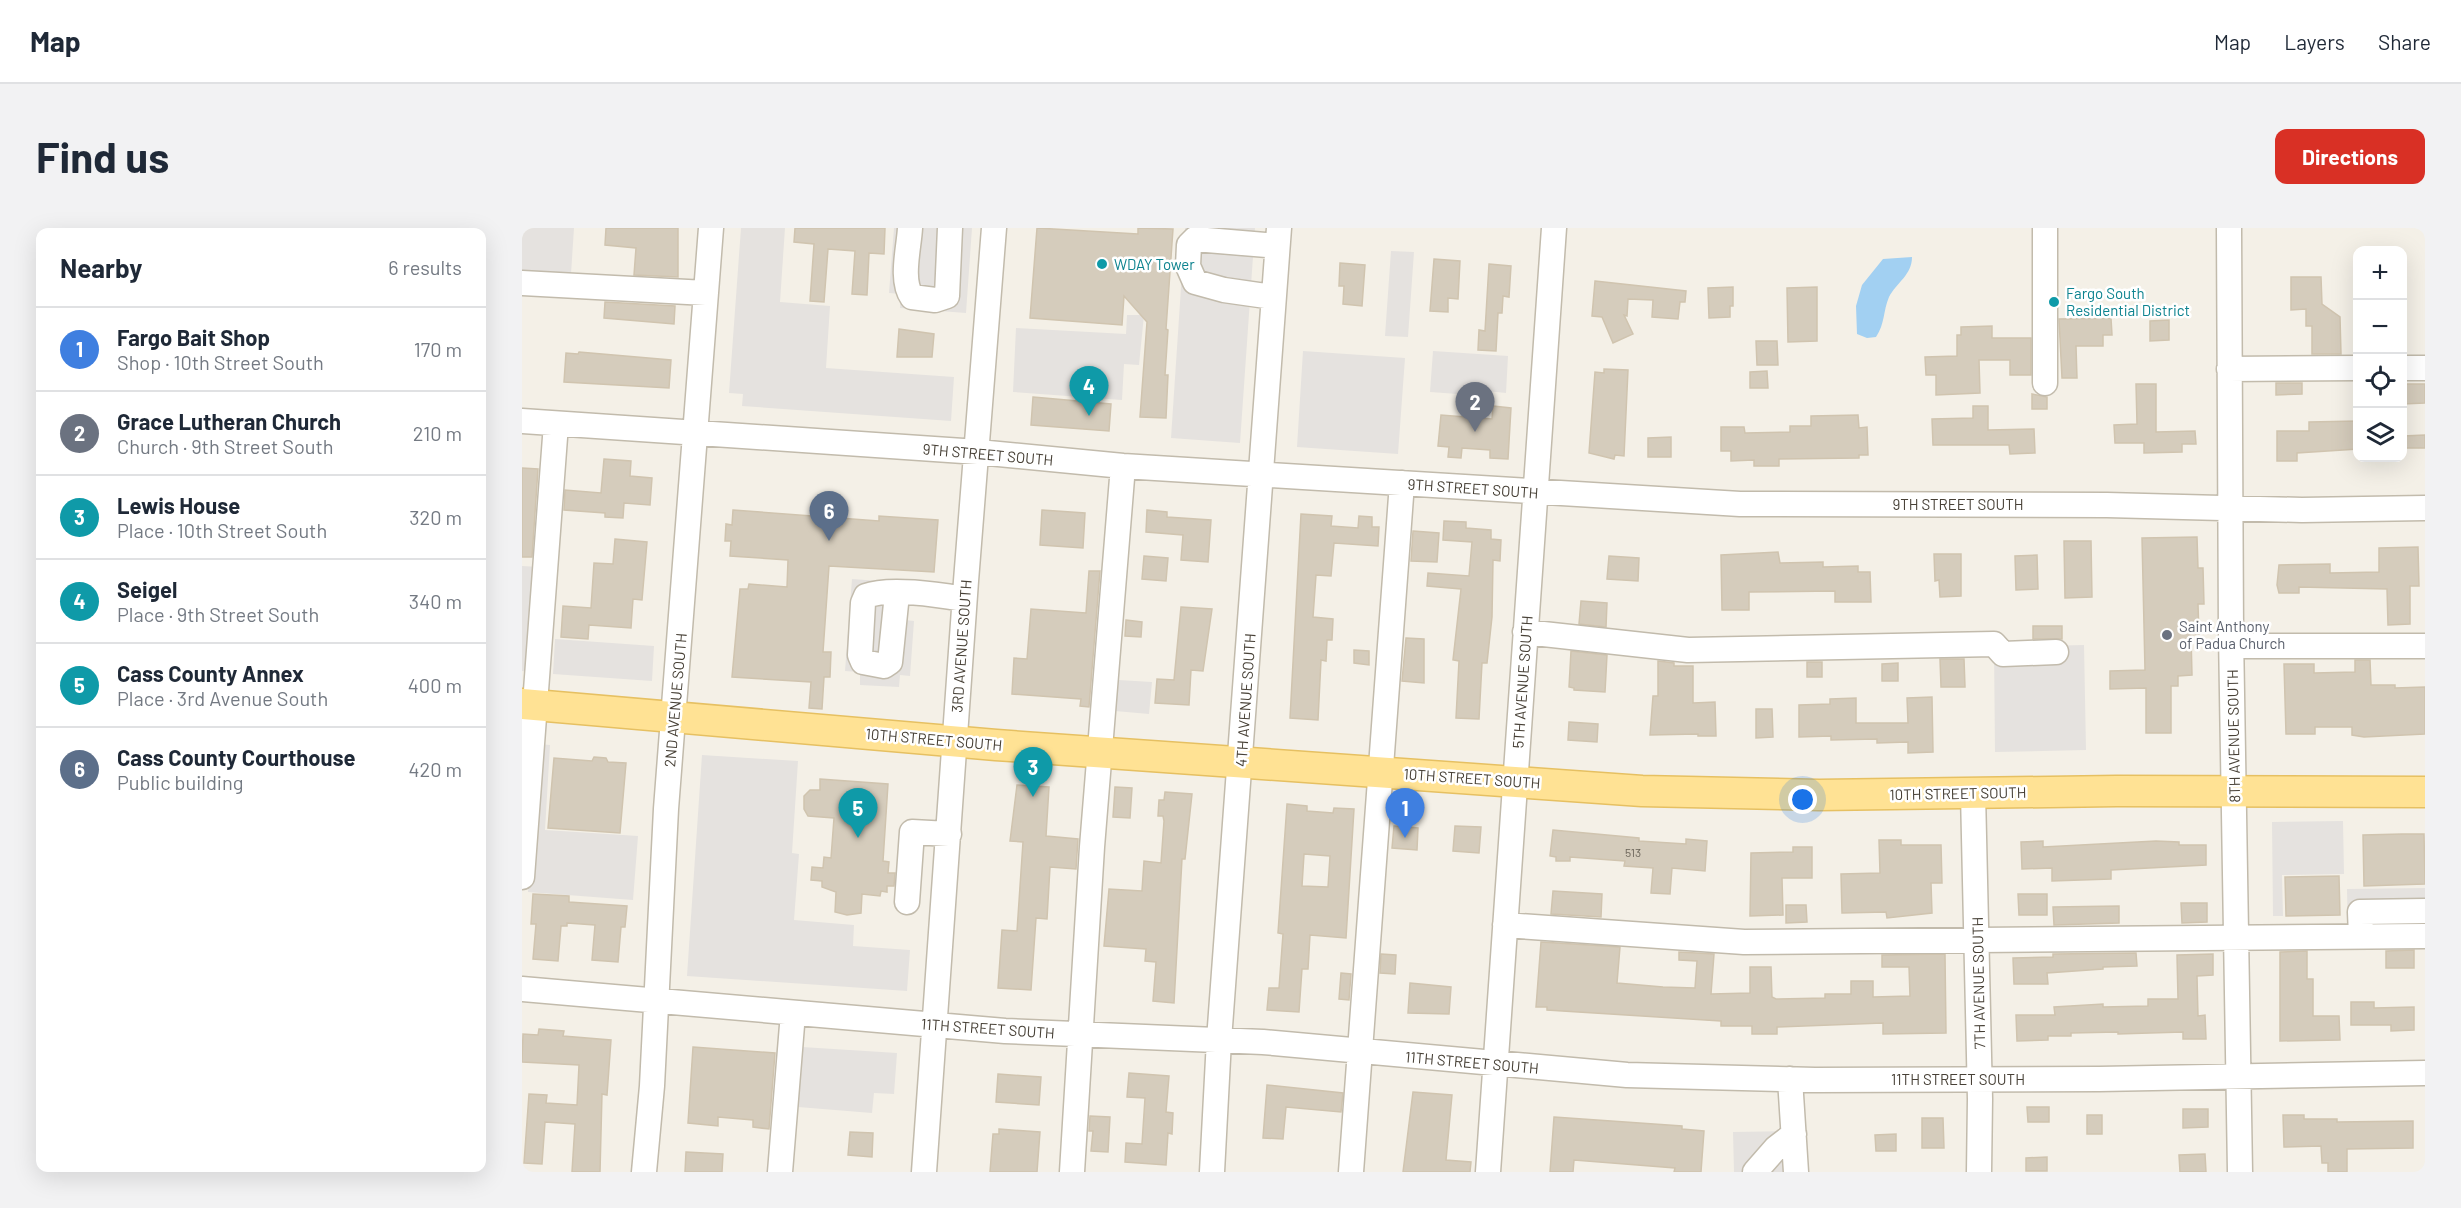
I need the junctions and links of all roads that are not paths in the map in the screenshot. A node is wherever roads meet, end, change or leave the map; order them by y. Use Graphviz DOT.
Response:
graph roads {
  1 [pos="711,228"];
  2 [pos="910,228"];
  3 [pos="951,228"];
  4 [pos="994,228"];
  5 [pos="1554,228"];
  6 [pos="2045,228"];
  7 [pos="2229,228"];
  8 [pos="1278,237"];
  9 [pos="522,283"];
  10 [pos="706,293"];
  11 [pos="1273,297"];
  12 [pos="2353,368"];
  13 [pos="2407,368"];
  14 [pos="2425,368"];
  15 [pos="2229,369"];
  16 [pos="2045,383"];
  17 [pos="522,421"];
  18 [pos="556,424"];
  19 [pos="696,433"];
  20 [pos="978,452"];
  21 [pos="1123,466"];
  22 [pos="1261,474"];
  23 [pos="1402,483"];
  24 [pos="1535,492"];
  25 [pos="2230,507"];
  26 [pos="2425,508"];
  27 [pos="897,594"];
  28 [pos="964,600"];
  29 [pos="1525,632"];
  30 [pos="2231,646"];
  31 [pos="2425,646"];
  32 [pos="2056,652"];
  33 [pos="529,704"];
  34 [pos="674,715"];
  35 [pos="955,741"];
  36 [pos="1100,752"];
  37 [pos="1241,762"];
  38 [pos="1380,771"];
  39 [pos="1515,781"];
  40 [pos="2233,791"];
  41 [pos="2425,792"];
  42 [pos="1973,794"];
  43 [pos="949,834"];
  44 [pos="522,877"];
  45 [pos="945,888"];
  46 [pos="2425,911"];
  47 [pos="1505,925"];
  48 [pos="2236,936"];
  49 [pos="2361,936"];
  50 [pos="2425,936"];
  51 [pos="1977,939"];
  52 [pos="522,989"];
  53 [pos="656,1000"];
  54 [pos="793,1013"];
  55 [pos="934,1025"];
  56 [pos="1080,1034"];
  57 [pos="1219,1040"];
  58 [pos="1360,1052"];
  59 [pos="1496,1065"];
  60 [pos="2425,1073"];
  61 [pos="2238,1076"];
  62 [pos="1790,1079"];
  63 [pos="1980,1079"];
  64 [pos="1794,1134"];
  65 [pos="644,1172"];
  66 [pos="780,1172"];
  67 [pos="924,1172"];
  68 [pos="1072,1172"];
  69 [pos="1212,1172"];
  70 [pos="1351,1172"];
  71 [pos="1488,1172"];
  72 [pos="1755,1172"];
  73 [pos="1796,1172"];
  74 [pos="1979,1172"];
  75 [pos="2240,1172"];
  1 -- 10 [label="street, 2ND AVENUE SOUTH"];
  2 -- 3 [label="street"];
  4 -- 20 [label="street, 3RD AVENUE SOUTH"];
  5 -- 24 [label="street, 5TH AVENUE SOUTH"];
  6 -- 16 [label="street"];
  7 -- 15 [label="street, 8TH AVENUE SOUTH"];
  8 -- 11 [label="street, 4TH AVENUE SOUTH"];
  8 -- 11 [label="street"];
  9 -- 10 [label="street"];
  10 -- 19 [label="street, 2ND AVENUE SOUTH"];
  11 -- 22 [label="street, 4TH AVENUE SOUTH"];
  12 -- 15 [label="street"];
  13 -- 14 [label="street"];
  15 -- 25 [label="street, 8TH AVENUE SOUTH"];
  17 -- 18 [label="street, 9TH STREET SOUTH"];
  18 -- 19 [label="street, 9TH STREET SOUTH"];
  18 -- 33 [label="street"];
  19 -- 20 [label="street, 9TH STREET SOUTH"];
  19 -- 34 [label="street, 2ND AVENUE SOUTH"];
  20 -- 21 [label="street, 9TH STREET SOUTH"];
  20 -- 28 [label="street, 3RD AVENUE SOUTH"];
  21 -- 22 [label="street, 9TH STREET SOUTH"];
  21 -- 36 [label="street"];
  22 -- 23 [label="street, 9TH STREET SOUTH"];
  22 -- 37 [label="street, 4TH AVENUE SOUTH"];
  23 -- 24 [label="street, 9TH STREET SOUTH"];
  23 -- 38 [label="street"];
  24 -- 25 [label="street, 9TH STREET SOUTH"];
  24 -- 29 [label="street, 5TH AVENUE SOUTH"];
  25 -- 26 [label="street, 9TH STREET SOUTH"];
  25 -- 30 [label="street, 8TH AVENUE SOUTH"];
  27 -- 27 [label="street"];
  27 -- 28 [label="street"];
  28 -- 35 [label="street, 3RD AVENUE SOUTH"];
  29 -- 32 [label="street"];
  29 -- 39 [label="street, 5TH AVENUE SOUTH"];
  30 -- 31 [label="street"];
  30 -- 40 [label="street, 8TH AVENUE SOUTH"];
  33 -- 34 [label="main road, 10TH STREET SOUTH"];
  33 -- 44 [label="street"];
  34 -- 35 [label="main road, 10TH STREET SOUTH"];
  34 -- 53 [label="street, 2ND AVENUE SOUTH"];
  35 -- 36 [label="main road, 10TH STREET SOUTH"];
  35 -- 43 [label="street, 3RD AVENUE SOUTH"];
  36 -- 37 [label="main road, 10TH STREET SOUTH"];
  36 -- 56 [label="street"];
  37 -- 38 [label="main road, 10TH STREET SOUTH"];
  37 -- 57 [label="street, 4TH AVENUE SOUTH"];
  38 -- 39 [label="main road, 10TH STREET SOUTH"];
  38 -- 58 [label="street"];
  39 -- 42 [label="main road, 10TH STREET SOUTH"];
  39 -- 47 [label="street, 5TH AVENUE SOUTH"];
  40 -- 41 [label="main road, 10TH STREET SOUTH"];
  40 -- 42 [label="main road, 10TH STREET SOUTH"];
  40 -- 48 [label="street, 8TH AVENUE SOUTH"];
  42 -- 51 [label="street, 7TH AVENUE SOUTH"];
  43 -- 45 [label="street, 3RD AVENUE SOUTH"];
  43 -- 45 [label="street"];
  45 -- 55 [label="street, 3RD AVENUE SOUTH"];
  46 -- 49 [label="street"];
  47 -- 51 [label="street"];
  47 -- 59 [label="street, 5TH AVENUE SOUTH"];
  48 -- 49 [label="street"];
  48 -- 51 [label="street"];
  48 -- 61 [label="street, 8TH AVENUE SOUTH"];
  49 -- 50 [label="street"];
  51 -- 63 [label="street, 7TH AVENUE SOUTH"];
  52 -- 53 [label="street, 11TH STREET SOUTH"];
  53 -- 54 [label="street, 11TH STREET SOUTH"];
  53 -- 65 [label="street, 2ND AVENUE SOUTH"];
  54 -- 55 [label="street, 11TH STREET SOUTH"];
  54 -- 66 [label="street"];
  55 -- 56 [label="street, 11TH STREET SOUTH"];
  55 -- 67 [label="street, 3RD AVENUE SOUTH"];
  56 -- 57 [label="street, 11TH STREET SOUTH"];
  56 -- 68 [label="street"];
  57 -- 58 [label="street, 11TH STREET SOUTH"];
  57 -- 69 [label="street, 4TH AVENUE SOUTH"];
  58 -- 59 [label="street, 11TH STREET SOUTH"];
  58 -- 70 [label="street"];
  59 -- 62 [label="street, 11TH STREET SOUTH"];
  59 -- 71 [label="street, 5TH AVENUE SOUTH"];
  60 -- 61 [label="street, 11TH STREET SOUTH"];
  61 -- 63 [label="street, 11TH STREET SOUTH"];
  61 -- 75 [label="street, 8TH AVENUE SOUTH"];
  62 -- 63 [label="street, 11TH STREET SOUTH"];
  62 -- 64 [label="street"];
  63 -- 74 [label="street, 7TH AVENUE SOUTH"];
  64 -- 72 [label="street"];
  64 -- 73 [label="street"];
}
